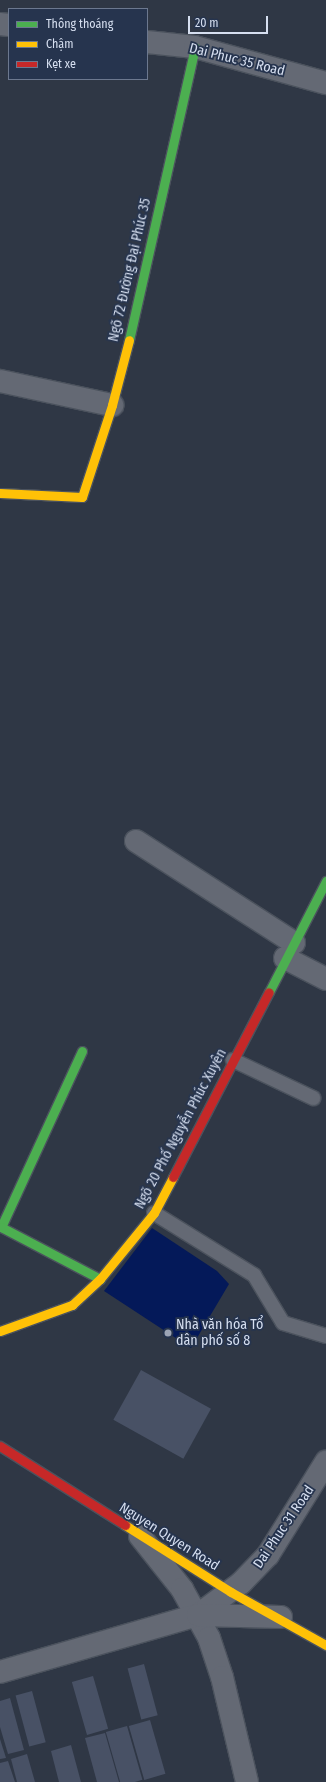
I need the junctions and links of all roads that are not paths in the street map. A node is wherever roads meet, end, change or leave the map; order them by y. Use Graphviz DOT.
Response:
graph roads {
  1 [pos="148,42"];
  2 [pos="194,48"];
  3 [pos="326,83"];
  4 [pos="0,381"];
  5 [pos="112,405"];
  6 [pos="0,493"];
  7 [pos="136,841"];
  8 [pos="326,881"];
  9 [pos="290,950"];
  10 [pos="326,979"];
  11 [pos="82,1051"];
  12 [pos="233,1060"];
  13 [pos="313,1098"];
  14 [pos="154,1213"];
  15 [pos="100,1279"];
  16 [pos="0,1331"];
  17 [pos="326,1336"];
  18 [pos="0,1446"];
  19 [pos="326,1462"];
  20 [pos="139,1534"];
  21 [pos="231,1592"];
  22 [pos="198,1615"];
  23 [pos="281,1617"];
  24 [pos="326,1645"];
  25 [pos="0,1672"];
  26 [pos="247,1782"];
  1 -- 2 [label="street, Dai Phuc 35 Road"];
  2 -- 3 [label="street, Dai Phuc 35 Road"];
  2 -- 5 [label="street, Ngõ 72 Đường Đại Phúc 35"];
  4 -- 5 [label="street"];
  5 -- 6 [label="street, Ngõ 72 Đường Đại Phúc 35"];
  7 -- 9 [label="street"];
  8 -- 9 [label="street, Ngõ 20 Phố Nguyễn Phúc Xuyên"];
  9 -- 10 [label="street"];
  9 -- 12 [label="street, Ngõ 20 Phố Nguyễn Phúc Xuyên"];
  11 -- 15 [label="street"];
  12 -- 13 [label="lane"];
  12 -- 14 [label="street, Ngõ 20 Phố Nguyễn Phúc Xuyên"];
  14 -- 15 [label="street, Ngõ 20 Phố Nguyễn Phúc Xuyên"];
  14 -- 17 [label="lane"];
  15 -- 16 [label="street, Ngõ 20 Phố Nguyễn Phúc Xuyên"];
  18 -- 20 [label="street, Nguyen Quyen Road"];
  19 -- 21 [label="street, Dai Phuc 31 Road"];
  20 -- 21 [label="street, Nguyen Quyen Road"];
  20 -- 22 [label="street"];
  21 -- 22 [label="street, Dai Phuc 31 Road"];
  21 -- 23 [label="street, Nguyen Quyen Road"];
  22 -- 23 [label="street"];
  22 -- 25 [label="street"];
  22 -- 26 [label="street"];
  23 -- 24 [label="street, Nguyen Quyen Road"];
}
